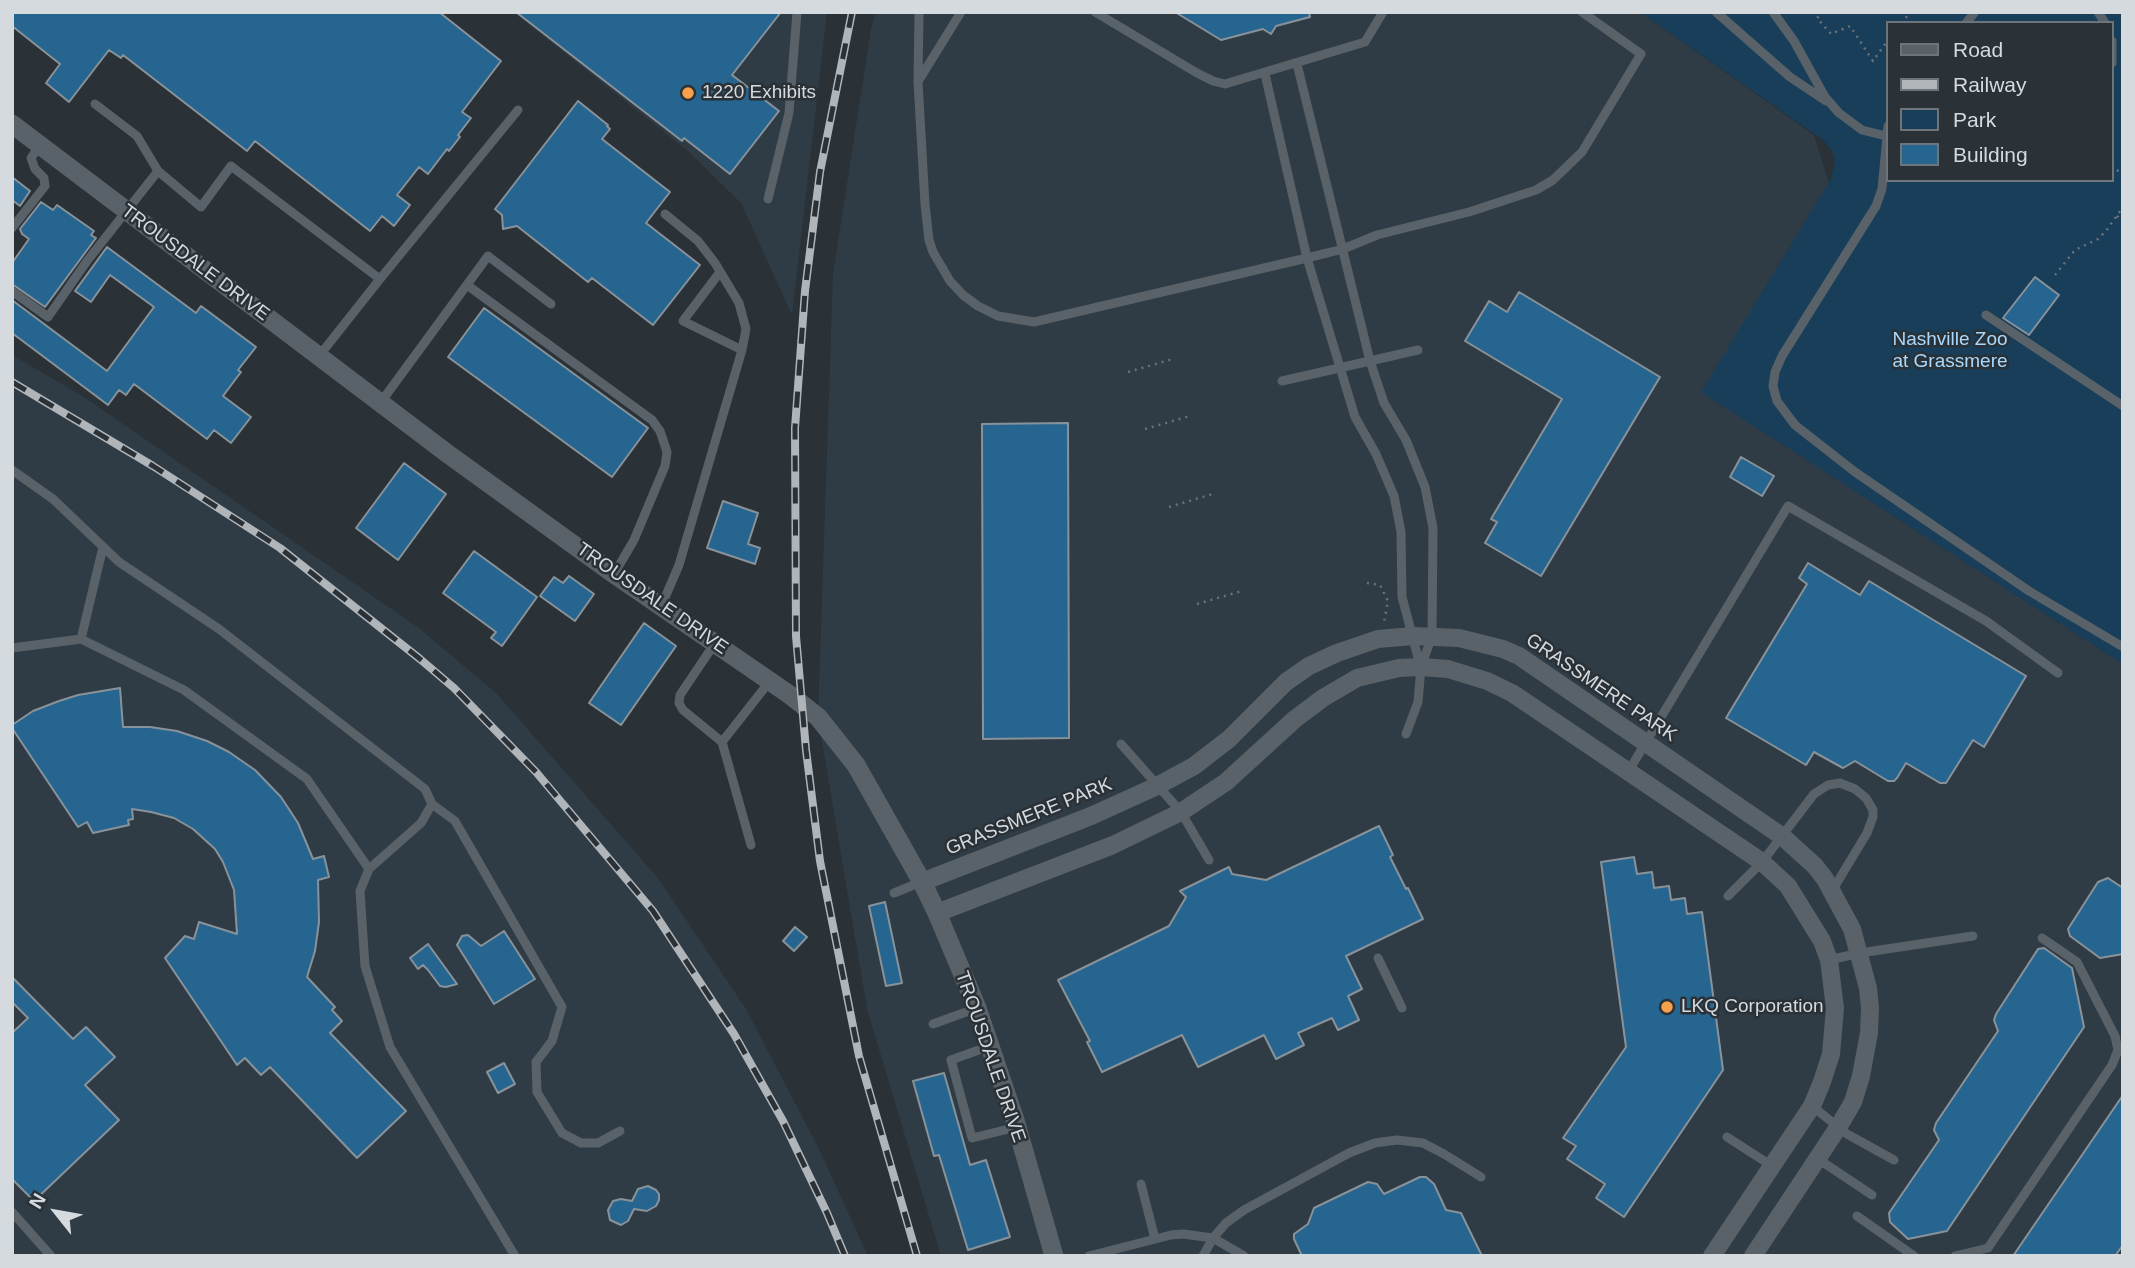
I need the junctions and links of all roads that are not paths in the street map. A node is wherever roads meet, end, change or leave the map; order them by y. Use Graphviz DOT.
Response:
graph roads {
  1 [pos="797,12"];
  2 [pos="919,12"];
  3 [pos="961,12"];
  4 [pos="1095,12"];
  5 [pos="1383,12"];
  6 [pos="1582,12"];
  7 [pos="1716,12"];
  8 [pos="1773,12"];
  9 [pos="1297,64"];
  10 [pos="1265,74"];
  11 [pos="918,82"];
  12 [pos="95,104"];
  13 [pos="1831,104"];
  14 [pos="518,110"];
  15 [pos="13,126"];
  16 [pos="1886,131"];
  17 [pos="40,145"];
  18 [pos="1886,150"];
  19 [pos="158,171"];
  20 [pos="768,199"];
  21 [pos="127,211"];
  22 [pos="665,214"];
  23 [pos="12,228"];
  24 [pos="1343,249"];
  25 [pos="1307,258"];
  26 [pos="720,272"];
  27 [pos="380,279"];
  28 [pos="467,285"];
  29 [pos="12,291"];
  30 [pos="551,304"];
  31 [pos="1986,315"];
  32 [pos="743,350"];
  33 [pos="1418,350"];
  34 [pos="317,357"];
  35 [pos="1370,360"];
  36 [pos="1340,368"];
  37 [pos="1282,382"];
  38 [pos="380,404"];
  39 [pos="2123,406"];
  40 [pos="12,470"];
  41 [pos="103,547"];
  42 [pos="614,574"];
  43 [pos="661,607"];
  44 [pos="1413,636"];
  45 [pos="1432,636"];
  46 [pos="81,639"];
  47 [pos="715,643"];
  48 [pos="2123,647"];
  49 [pos="12,648"];
  50 [pos="1421,667"];
  51 [pos="2058,673"];
  52 [pos="770,681"];
  53 [pos="1406,734"];
  54 [pos="722,742"];
  55 [pos="1646,743"];
  56 [pos="1121,744"];
  57 [pos="1628,772"];
  58 [pos="1157,786"];
  59 [pos="432,804"];
  60 [pos="1181,812"];
  61 [pos="1783,837"];
  62 [pos="751,845"];
  63 [pos="1209,860"];
  64 [pos="1762,862"];
  65 [pos="369,869"];
  66 [pos="922,882"];
  67 [pos="1832,891"];
  68 [pos="894,893"];
  69 [pos="1727,896"];
  70 [pos="937,913"];
  71 [pos="1973,936"];
  72 [pos="2042,938"];
  73 [pos="1860,953"];
  74 [pos="1378,958"];
  75 [pos="1829,960"];
  76 [pos="977,1007"];
  77 [pos="1402,1008"];
  78 [pos="933,1024"];
  79 [pos="990,1046"];
  80 [pos="1812,1106"];
  81 [pos="1839,1126"];
  82 [pos="1017,1127"];
  83 [pos="620,1131"];
  84 [pos="1727,1137"];
  85 [pos="1818,1159"];
  86 [pos="1894,1160"];
  87 [pos="1772,1166"];
  88 [pos="1481,1177"];
  89 [pos="1141,1184"];
  90 [pos="1872,1195"];
  91 [pos="12,1212"];
  92 [pos="1857,1216"];
  93 [pos="1213,1238"];
  94 [pos="1155,1239"];
  95 [pos="51,1256"];
  96 [pos="515,1256"];
  97 [pos="1054,1256"];
  98 [pos="1089,1256"];
  99 [pos="1203,1256"];
  100 [pos="1244,1256"];
  101 [pos="1712,1256"];
  102 [pos="1753,1256"];
  103 [pos="1914,1256"];
  104 [pos="1955,1256"];
  1 -- 20 [label="lane"];
  2 -- 11 [label="lane"];
  3 -- 11 [label="lane"];
  4 -- 10 [label="lane"];
  5 -- 9 [label="lane"];
  6 -- 24 [label="lane"];
  7 -- 13 [label="lane"];
  8 -- 13 [label="lane"];
  9 -- 10 [label="lane"];
  9 -- 24 [label="lane"];
  10 -- 25 [label="lane"];
  11 -- 25 [label="lane"];
  12 -- 19 [label="lane"];
  13 -- 16 [label="lane"];
  14 -- 27 [label="lane"];
  15 -- 17 [label="street, TROUSDALE DRIVE"];
  17 -- 21 [label="street, TROUSDALE DRIVE"];
  17 -- 23 [label="lane"];
  18 -- 48 [label="lane"];
  19 -- 21 [label="lane"];
  19 -- 27 [label="lane"];
  21 -- 29 [label="lane"];
  21 -- 34 [label="street, TROUSDALE DRIVE"];
  22 -- 26 [label="lane"];
  24 -- 25 [label="lane"];
  24 -- 35 [label="lane"];
  25 -- 36 [label="lane"];
  26 -- 32 [label="lane"];
  26 -- 32 [label="lane"];
  27 -- 34 [label="lane"];
  28 -- 30 [label="lane"];
  28 -- 38 [label="lane"];
  28 -- 42 [label="lane"];
  31 -- 39 [label="lane"];
  32 -- 43 [label="lane"];
  33 -- 35 [label="lane"];
  34 -- 38 [label="street, TROUSDALE DRIVE"];
  35 -- 36 [label="lane"];
  35 -- 45 [label="lane"];
  36 -- 37 [label="lane"];
  36 -- 44 [label="lane"];
  38 -- 42 [label="street, TROUSDALE DRIVE"];
  40 -- 41 [label="lane"];
  41 -- 46 [label="lane"];
  41 -- 59 [label="lane"];
  42 -- 43 [label="street, TROUSDALE DRIVE"];
  43 -- 47 [label="street, TROUSDALE DRIVE"];
  44 -- 45 [label="street, GRASSMERE PARK"];
  44 -- 50 [label="lane"];
  44 -- 58 [label="street, GRASSMERE PARK"];
  45 -- 50 [label="lane"];
  45 -- 55 [label="street, GRASSMERE PARK"];
  46 -- 49 [label="lane"];
  46 -- 65 [label="lane"];
  47 -- 52 [label="street, TROUSDALE DRIVE"];
  47 -- 54 [label="lane"];
  50 -- 53 [label="lane"];
  50 -- 57 [label="street"];
  50 -- 60 [label="street"];
  51 -- 55 [label="lane"];
  52 -- 54 [label="lane"];
  52 -- 66 [label="street, TROUSDALE DRIVE"];
  54 -- 62 [label="lane"];
  55 -- 57 [label="lane"];
  55 -- 61 [label="street, GRASSMERE PARK"];
  56 -- 58 [label="lane"];
  57 -- 64 [label="street"];
  58 -- 60 [label="lane"];
  58 -- 66 [label="street, GRASSMERE PARK"];
  59 -- 65 [label="lane"];
  59 -- 83 [label="lane"];
  60 -- 63 [label="lane"];
  60 -- 70 [label="street"];
  61 -- 64 [label="lane"];
  61 -- 67 [label="street, GRASSMERE PARK"];
  61 -- 67 [label="lane"];
  64 -- 69 [label="lane"];
  64 -- 75 [label="street"];
  65 -- 96 [label="lane"];
  66 -- 68 [label="lane"];
  66 -- 70 [label="street, TROUSDALE DRIVE"];
  67 -- 73 [label="street, GRASSMERE PARK"];
  70 -- 76 [label="street, TROUSDALE DRIVE"];
  71 -- 73 [label="lane"];
  72 -- 104 [label="lane"];
  73 -- 75 [label="lane"];
  73 -- 81 [label="street, GRASSMERE PARK"];
  74 -- 77 [label="lane"];
  75 -- 80 [label="street"];
  76 -- 78 [label="lane"];
  76 -- 79 [label="street, TROUSDALE DRIVE"];
  79 -- 82 [label="street, TROUSDALE DRIVE"];
  79 -- 82 [label="lane"];
  80 -- 81 [label="lane"];
  80 -- 87 [label="street"];
  81 -- 85 [label="street, GRASSMERE PARK"];
  81 -- 86 [label="lane"];
  82 -- 97 [label="street, TROUSDALE DRIVE"];
  84 -- 87 [label="lane"];
  85 -- 90 [label="lane"];
  85 -- 102 [label="street, GRASSMERE PARK"];
  87 -- 101 [label="street"];
  88 -- 93 [label="lane"];
  89 -- 94 [label="lane"];
  91 -- 95 [label="lane"];
  92 -- 103 [label="lane"];
  93 -- 94 [label="lane"];
  93 -- 99 [label="lane"];
  93 -- 100 [label="lane"];
  94 -- 98 [label="lane"];
}
